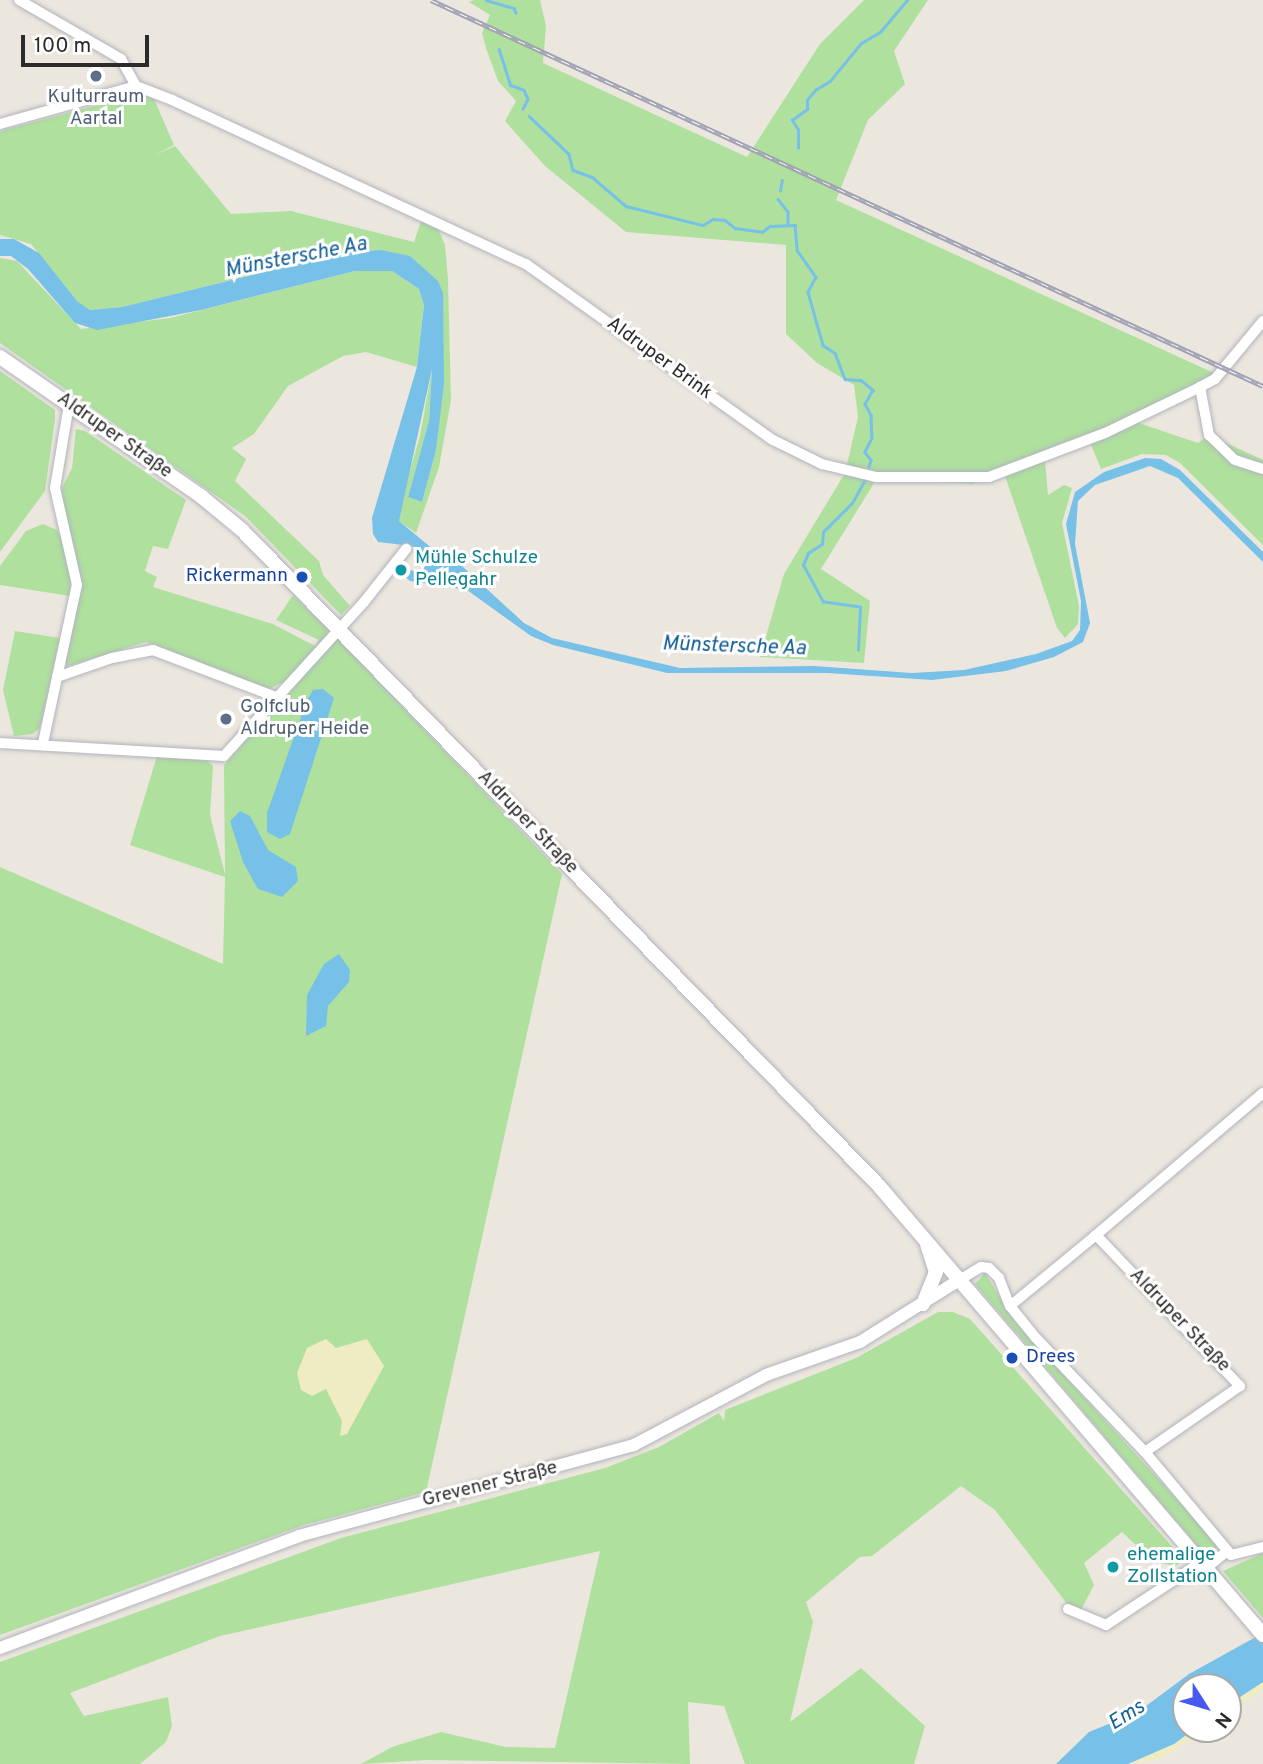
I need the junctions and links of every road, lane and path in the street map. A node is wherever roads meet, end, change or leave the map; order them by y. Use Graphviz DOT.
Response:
graph roads {
  1 [pos="19,0"];
  2 [pos="136,86"];
  3 [pos="0,124"];
  4 [pos="1263,321"];
  5 [pos="0,357"];
  6 [pos="1200,387"];
  7 [pos="69,404"];
  8 [pos="1263,470"];
  9 [pos="406,549"];
  10 [pos="339,630"];
  11 [pos="57,677"];
  12 [pos="276,697"];
  13 [pos="0,743"];
  14 [pos="43,743"];
  15 [pos="1263,1093"];
  16 [pos="1096,1234"];
  17 [pos="924,1237"];
  18 [pos="961,1279"];
  19 [pos="923,1304"];
  20 [pos="1010,1306"];
  21 [pos="1145,1452"];
  22 [pos="1263,1547"];
  23 [pos="1227,1551"];
  24 [pos="1203,1566"];
  25 [pos="1068,1609"];
  26 [pos="1263,1635"];
  27 [pos="0,1648"];
  1 -- 2 [label="street"];
  2 -- 3 [label="street"];
  2 -- 6 [label="street, Aldruper Brink"];
  4 -- 6 [label="street, Aldruper Brink"];
  5 -- 7 [label="main road, Aldruper Straße"];
  6 -- 8 [label="street"];
  7 -- 10 [label="main road, Aldruper Straße"];
  7 -- 11 [label="street"];
  9 -- 10 [label="street"];
  10 -- 12 [label="street"];
  10 -- 17 [label="main road, Aldruper Straße"];
  11 -- 12 [label="street"];
  11 -- 14 [label="street"];
  12 -- 14 [label="street"];
  13 -- 14 [label="street"];
  15 -- 16 [label="street"];
  16 -- 20 [label="street"];
  16 -- 21 [label="street, Aldruper Straße"];
  17 -- 18 [label="main road, Aldruper Straße"];
  17 -- 19 [label="main road"];
  18 -- 19 [label="street, Grevener Straße"];
  18 -- 20 [label="street"];
  18 -- 24 [label="main road, Aldruper Straße"];
  19 -- 27 [label="street, Grevener Straße"];
  20 -- 21 [label="street"];
  21 -- 23 [label="street"];
  22 -- 23 [label="street"];
  23 -- 24 [label="street"];
  24 -- 25 [label="street"];
  24 -- 26 [label="main road, Aldruper Straße"];
}
